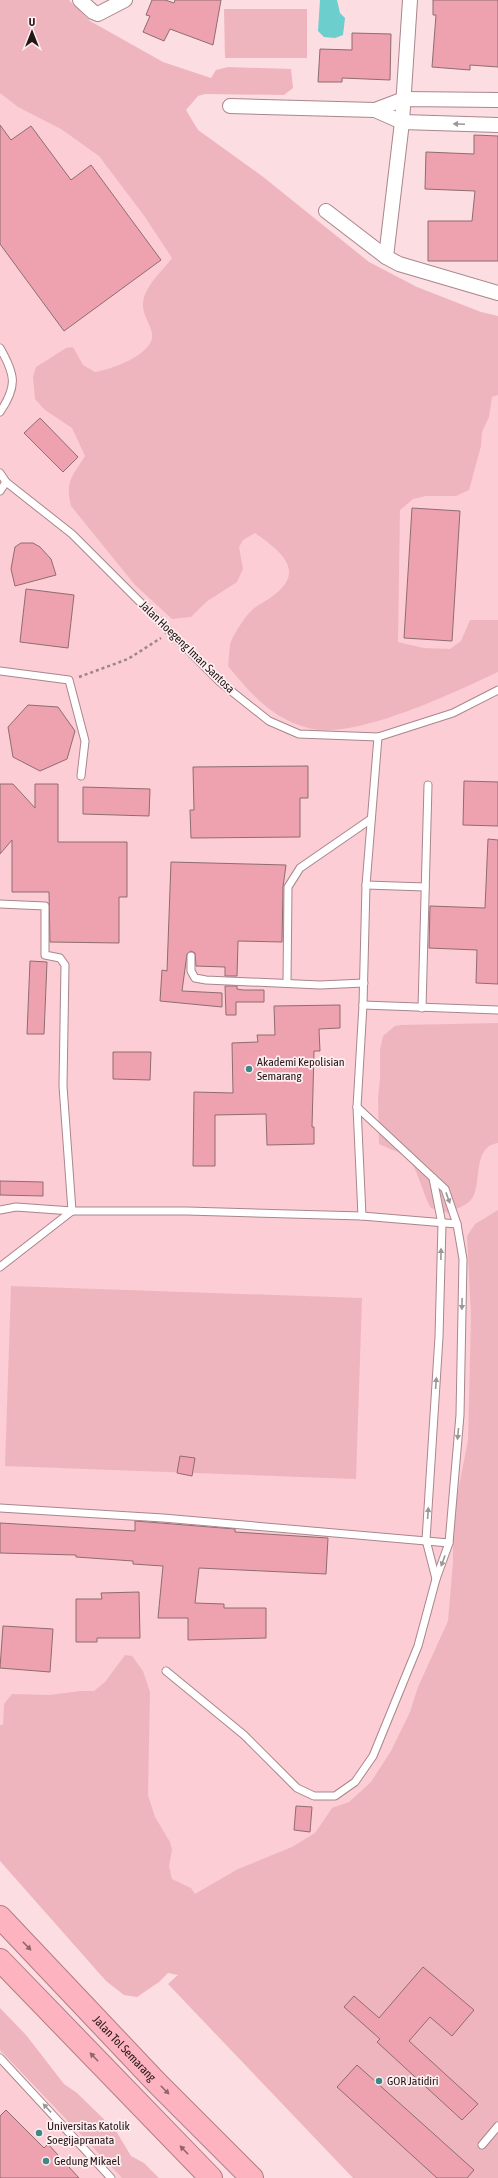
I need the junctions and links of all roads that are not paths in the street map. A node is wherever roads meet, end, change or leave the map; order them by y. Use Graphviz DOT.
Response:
graph roads {
  1 [pos="80,0"];
  2 [pos="125,0"];
  3 [pos="410,0"];
  4 [pos="404,99"];
  5 [pos="498,100"];
  6 [pos="230,106"];
  7 [pos="375,110"];
  8 [pos="402,122"];
  9 [pos="498,125"];
  10 [pos="326,211"];
  11 [pos="386,257"];
  12 [pos="498,293"];
  13 [pos="0,348"];
  14 [pos="0,412"];
  15 [pos="0,474"];
  16 [pos="6,482"];
  17 [pos="0,492"];
  18 [pos="0,671"];
  19 [pos="498,690"];
  20 [pos="378,737"];
  21 [pos="81,776"];
  22 [pos="428,785"];
  23 [pos="371,819"];
  24 [pos="366,885"];
  25 [pos="425,887"];
  26 [pos="0,904"];
  27 [pos="191,956"];
  28 [pos="287,983"];
  29 [pos="364,983"];
  30 [pos="363,1005"];
  31 [pos="422,1008"];
  32 [pos="498,1010"];
  33 [pos="357,1107"];
  34 [pos="433,1177"];
  35 [pos="0,1210"];
  36 [pos="72,1211"];
  37 [pos="362,1216"];
  38 [pos="442,1224"];
  39 [pos="457,1224"];
  40 [pos="0,1267"];
  41 [pos="0,1508"];
  42 [pos="426,1540"];
  43 [pos="449,1543"];
  44 [pos="436,1579"];
  45 [pos="166,1671"];
  46 [pos="0,1917"];
  47 [pos="0,1960"];
  48 [pos="0,2058"];
  49 [pos="498,2126"];
  50 [pos="482,2145"];
  51 [pos="111,2178"];
  52 [pos="211,2178"];
  53 [pos="252,2178"];
  1 -- 2 [label="street"];
  3 -- 4 [label="street"];
  4 -- 5 [label="street"];
  4 -- 7 [label="street"];
  4 -- 8 [label="street"];
  6 -- 7 [label="street"];
  7 -- 8 [label="street"];
  9 -- 8 [label="street, one-way"];
  8 -- 11 [label="street"];
  10 -- 11 [label="street"];
  11 -- 12 [label="street"];
  13 -- 14 [label="lane"];
  15 -- 16 [label="lane, Jalan Hoegeng Iman Santosa"];
  16 -- 17 [label="lane"];
  16 -- 20 [label="lane, Jalan Hoegeng Iman Santosa"];
  18 -- 21 [label="lane"];
  19 -- 20 [label="lane, Jalan Hoegeng Iman Santosa"];
  20 -- 23 [label="lane"];
  22 -- 25 [label="lane"];
  23 -- 24 [label="lane"];
  23 -- 28 [label="lane"];
  24 -- 25 [label="lane"];
  24 -- 29 [label="lane"];
  25 -- 31 [label="lane"];
  26 -- 36 [label="lane"];
  27 -- 28 [label="lane"];
  28 -- 29 [label="lane"];
  29 -- 30 [label="lane"];
  30 -- 31 [label="lane"];
  30 -- 33 [label="lane"];
  31 -- 32 [label="lane"];
  33 -- 34 [label="lane"];
  33 -- 37 [label="lane"];
  34 -- 38 [label="lane"];
  34 -- 39 [label="lane, one-way"];
  35 -- 36 [label="lane"];
  36 -- 37 [label="lane"];
  36 -- 40 [label="lane"];
  37 -- 38 [label="lane"];
  38 -- 39 [label="lane"];
  42 -- 38 [label="lane, one-way"];
  39 -- 43 [label="lane, one-way"];
  41 -- 42 [label="lane"];
  42 -- 43 [label="lane"];
  42 -- 44 [label="lane"];
  43 -- 44 [label="lane, one-way"];
  44 -- 45 [label="lane"];
  46 -- 53 [label="highway, Jalan Tol Semarang, one-way"];
  52 -- 47 [label="highway, one-way"];
  51 -- 48 [label="lane, one-way"];
  49 -- 50 [label="lane"];
}
